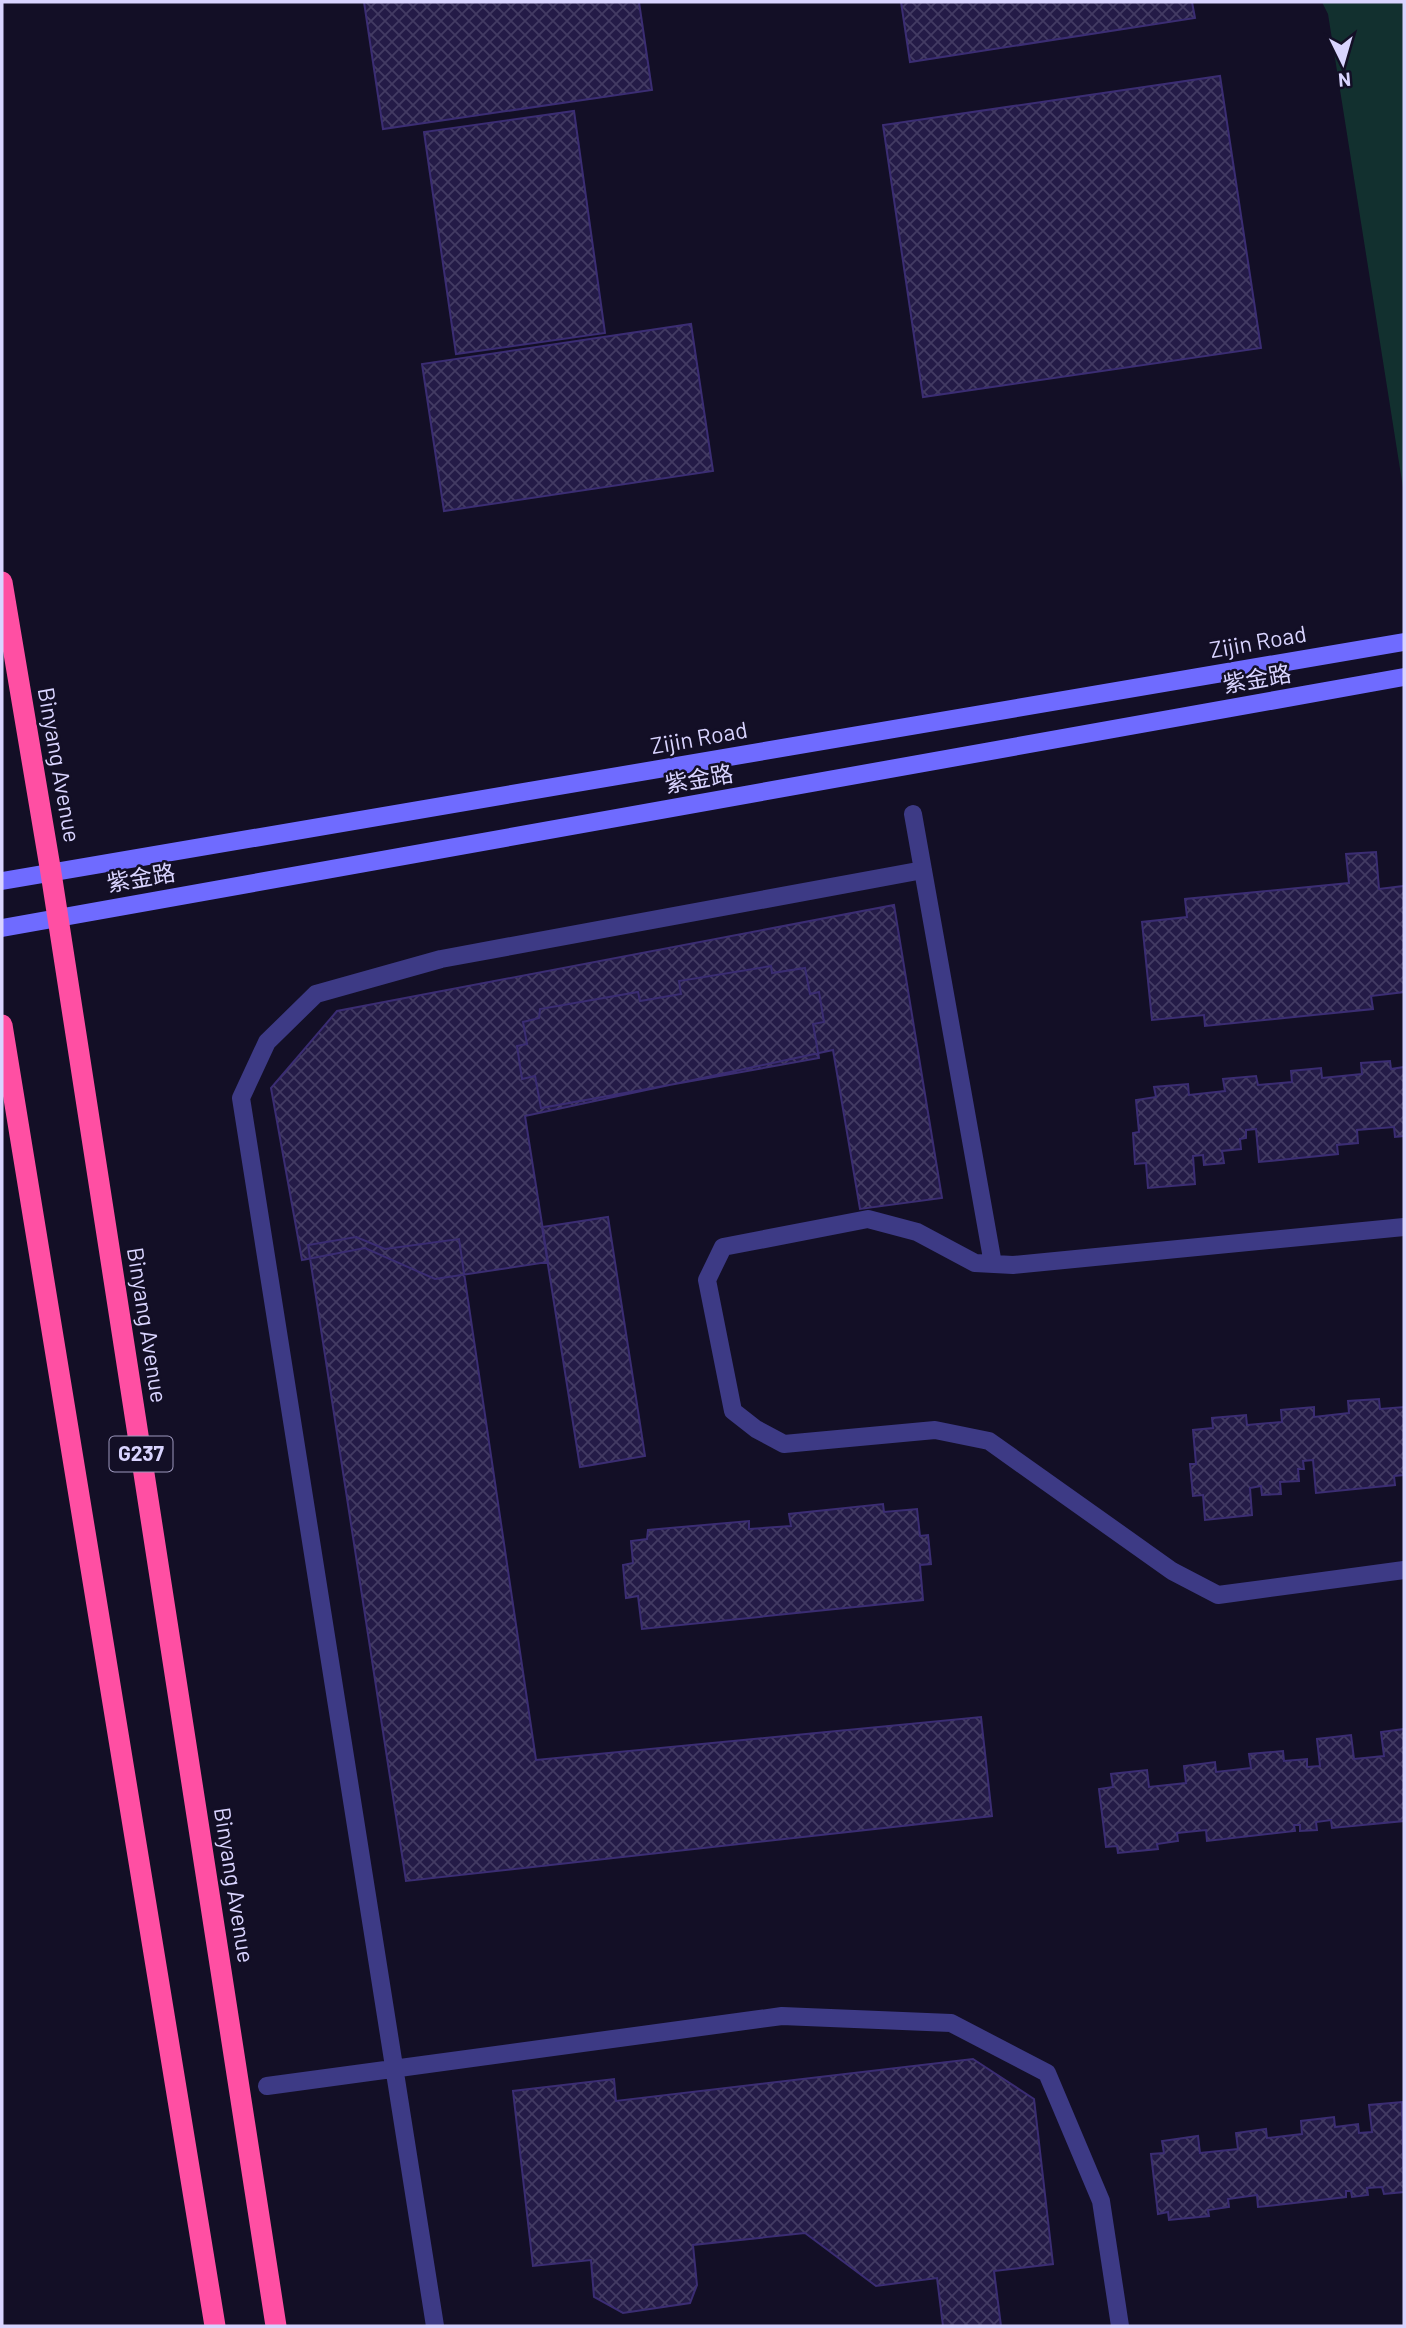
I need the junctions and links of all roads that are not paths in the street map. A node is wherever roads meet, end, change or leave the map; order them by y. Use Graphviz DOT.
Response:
graph roads {
  1 [pos="2,582"];
  2 [pos="1404,642"];
  3 [pos="1404,677"];
  4 [pos="913,814"];
  5 [pos="923,870"];
  6 [pos="51,873"];
  7 [pos="2,881"];
  8 [pos="58,918"];
  9 [pos="2,928"];
  10 [pos="2,1025"];
  11 [pos="1404,1227"];
  12 [pos="993,1264"];
  13 [pos="1404,1570"];
  14 [pos="394,2066"];
  15 [pos="267,2086"];
  16 [pos="215,2326"];
  17 [pos="276,2326"];
  18 [pos="435,2326"];
  19 [pos="1120,2326"];
  1 -- 6 [label="highway, Binyang Avenue / G237"];
  2 -- 6 [label="street, Zijin Road"];
  3 -- 8 [label="street, 紫金路"];
  4 -- 5 [label="lane"];
  5 -- 12 [label="lane"];
  5 -- 14 [label="lane"];
  6 -- 7 [label="street, Zijin Road"];
  6 -- 8 [label="highway, Binyang Avenue / G237"];
  8 -- 9 [label="street, 紫金路"];
  8 -- 17 [label="highway, Binyang Avenue / G237"];
  10 -- 16 [label="highway, G237"];
  11 -- 12 [label="lane"];
  12 -- 13 [label="lane"];
  14 -- 15 [label="lane"];
  14 -- 18 [label="lane"];
  14 -- 19 [label="lane"];
}
